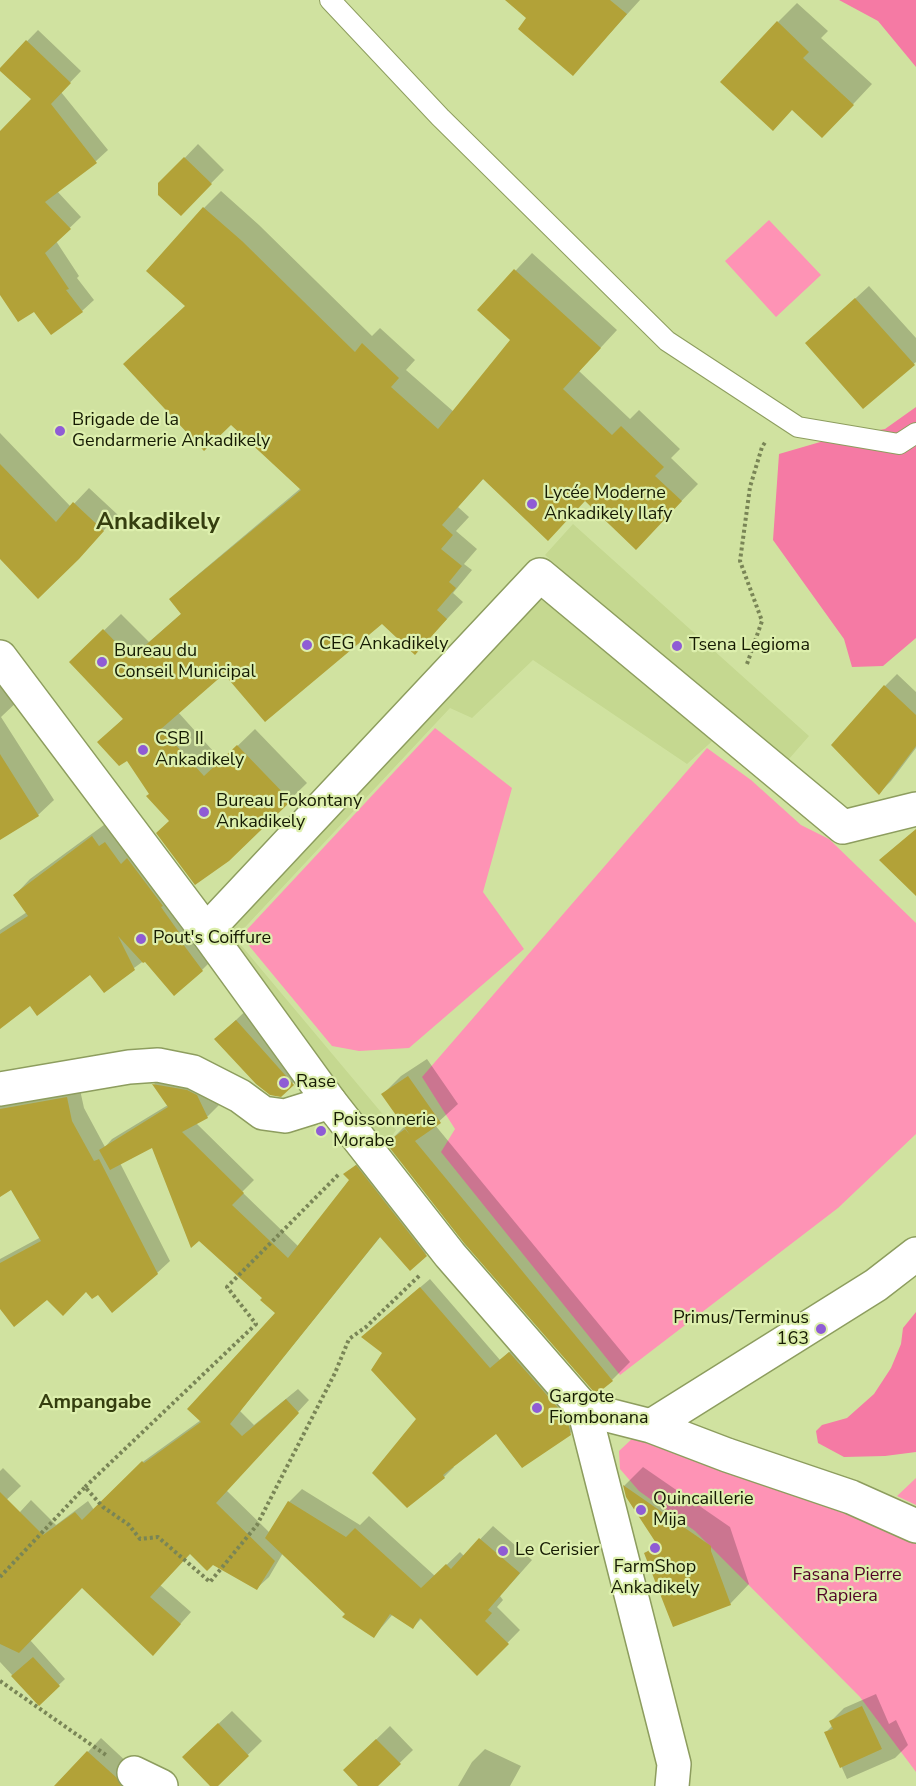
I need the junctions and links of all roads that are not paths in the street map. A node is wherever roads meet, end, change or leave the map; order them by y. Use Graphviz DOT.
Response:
graph roads {
  1 [pos="330,0"];
  2 [pos="916,433"];
  3 [pos="0,657"];
  4 [pos="916,809"];
  5 [pos="206,930"];
  6 [pos="0,1089"];
  7 [pos="330,1102"];
  8 [pos="916,1254"];
  9 [pos="584,1409"];
  10 [pos="651,1426"];
  11 [pos="916,1526"];
  12 [pos="672,1786"];
  1 -- 2 [label="lane"];
  3 -- 5 [label="street"];
  4 -- 5 [label="street"];
  5 -- 7 [label="street"];
  6 -- 7 [label="street"];
  7 -- 9 [label="street"];
  8 -- 10 [label="street"];
  9 -- 10 [label="street"];
  9 -- 12 [label="street"];
  10 -- 11 [label="street"];
}
